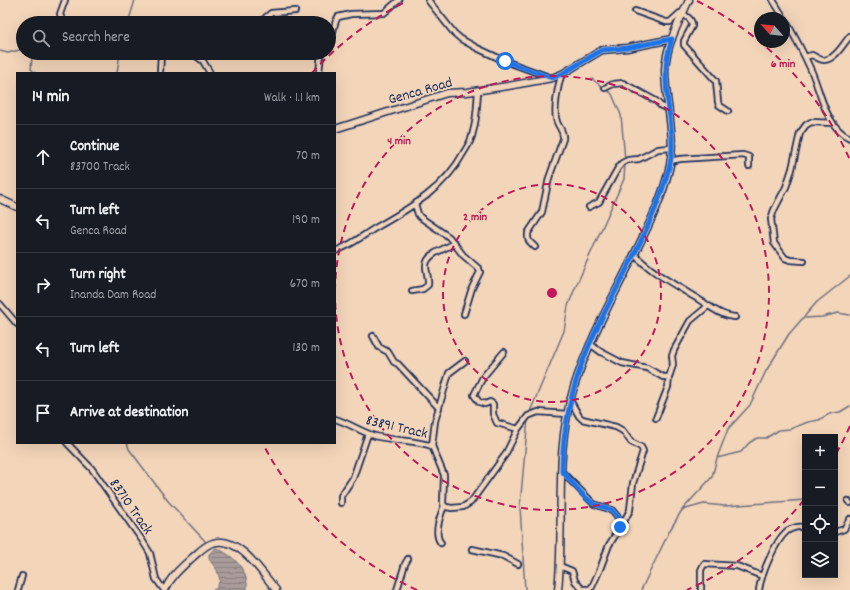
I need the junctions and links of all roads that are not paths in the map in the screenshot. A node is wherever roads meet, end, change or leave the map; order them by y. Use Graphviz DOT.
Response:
graph roads {
  1 [pos="65,0"];
  2 [pos="399,0"];
  3 [pos="428,0"];
  4 [pos="689,0"];
  5 [pos="773,0"];
  6 [pos="295,11"];
  7 [pos="635,11"];
  8 [pos="780,12"];
  9 [pos="683,14"];
  10 [pos="61,16"];
  11 [pos="267,16"];
  12 [pos="336,21"];
  13 [pos="790,29"];
  14 [pos="850,36"];
  15 [pos="672,39"];
  16 [pos="805,58"];
  17 [pos="161,60"];
  18 [pos="202,60"];
  19 [pos="320,60"];
  20 [pos="160,72"];
  21 [pos="209,72"];
  22 [pos="319,72"];
  23 [pos="562,74"];
  24 [pos="552,78"];
  25 [pos="605,88"];
  26 [pos="478,90"];
  27 [pos="669,109"];
  28 [pos="728,111"];
  29 [pos="833,123"];
  30 [pos="336,129"];
  31 [pos="850,138"];
  32 [pos="671,148"];
  33 [pos="670,161"];
  34 [pos="749,166"];
  35 [pos="0,199"];
  36 [pos="414,204"];
  37 [pos="16,207"];
  38 [pos="589,207"];
  39 [pos="455,243"];
  40 [pos="535,247"];
  41 [pos="336,251"];
  42 [pos="634,254"];
  43 [pos="804,261"];
  44 [pos="412,291"];
  45 [pos="0,304"];
  46 [pos="708,306"];
  47 [pos="464,314"];
  48 [pos="735,317"];
  49 [pos="16,323"];
  50 [pos="373,336"];
  51 [pos="590,344"];
  52 [pos="504,352"];
  53 [pos="465,361"];
  54 [pos="668,377"];
  55 [pos="570,400"];
  56 [pos="439,408"];
  57 [pos="567,414"];
  58 [pos="656,418"];
  59 [pos="336,419"];
  60 [pos="518,429"];
  61 [pos="368,434"];
  62 [pos="68,444"];
  63 [pos="432,446"];
  64 [pos="562,471"];
  65 [pos="341,503"];
  66 [pos="444,506"];
  67 [pos="850,519"];
  68 [pos="623,523"];
  69 [pos="802,527"];
  70 [pos="838,531"];
  71 [pos="441,543"];
  72 [pos="472,549"];
  73 [pos="408,559"];
  74 [pos="518,564"];
  75 [pos="560,566"];
  76 [pos="22,576"];
  77 [pos="762,576"];
  78 [pos="18,590"];
  79 [pos="165,590"];
  80 [pos="276,590"];
  81 [pos="397,590"];
  82 [pos="558,590"];
  83 [pos="701,590"];
  84 [pos="759,590"];
  1 -- 10 [label="street"];
  2 -- 12 [label="street"];
  3 -- 24 [label="street"];
  4 -- 9 [label="street"];
  5 -- 8 [label="street"];
  6 -- 11 [label="street"];
  7 -- 9 [label="street"];
  9 -- 15 [label="street"];
  9 -- 28 [label="street"];
  13 -- 16 [label="street"];
  14 -- 16 [label="street"];
  15 -- 23 [label="street, Genca Road"];
  15 -- 27 [label="street"];
  16 -- 29 [label="street"];
  17 -- 20 [label="street"];
  18 -- 21 [label="street"];
  19 -- 22 [label="street"];
  23 -- 24 [label="street, Genca Road"];
  23 -- 40 [label="street"];
  24 -- 26 [label="street, Genca Road"];
  25 -- 27 [label="street"];
  26 -- 30 [label="street, Genca Road"];
  26 -- 36 [label="street"];
  27 -- 32 [label="street"];
  29 -- 31 [label="street"];
  29 -- 43 [label="street"];
  32 -- 33 [label="street"];
  32 -- 38 [label="street"];
  33 -- 34 [label="street"];
  33 -- 42 [label="street"];
  35 -- 37 [label="street"];
  36 -- 39 [label="street"];
  36 -- 41 [label="street"];
  39 -- 44 [label="street"];
  39 -- 47 [label="street"];
  42 -- 46 [label="street"];
  42 -- 51 [label="street"];
  45 -- 49 [label="street"];
  46 -- 48 [label="street"];
  46 -- 54 [label="street"];
  50 -- 56 [label="street"];
  51 -- 54 [label="street"];
  51 -- 55 [label="street"];
  52 -- 60 [label="street"];
  53 -- 56 [label="street"];
  54 -- 58 [label="street"];
  55 -- 57 [label="street"];
  55 -- 68 [label="street"];
  56 -- 63 [label="street"];
  57 -- 60 [label="street"];
  57 -- 64 [label="street"];
  59 -- 61 [label="street, 83891 Track"];
  60 -- 66 [label="street"];
  61 -- 63 [label="street, 83891 Track"];
  61 -- 65 [label="street"];
  62 -- 79 [label="street, 83710 Track"];
  63 -- 66 [label="street"];
  64 -- 68 [label="street"];
  64 -- 75 [label="street"];
  66 -- 71 [label="street"];
  67 -- 70 [label="street"];
  68 -- 75 [label="street"];
  69 -- 77 [label="street"];
  72 -- 74 [label="street"];
  73 -- 81 [label="street"];
  75 -- 82 [label="street"];
  76 -- 78 [label="street"];
  77 -- 83 [label="street"];
  77 -- 84 [label="street"];
  79 -- 80 [label="street"];
}
